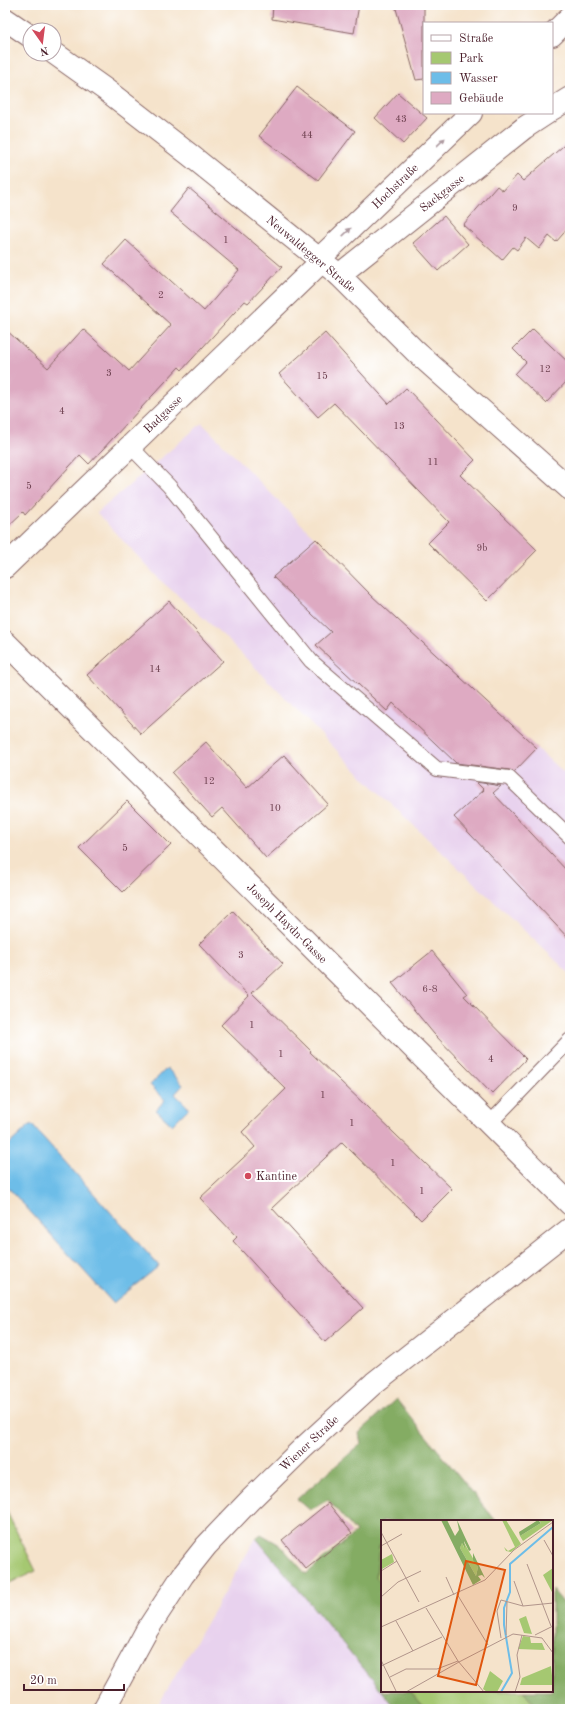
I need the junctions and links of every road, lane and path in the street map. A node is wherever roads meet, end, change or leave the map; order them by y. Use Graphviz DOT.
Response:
graph roads {
  1 [pos="570,17"];
  2 [pos="5,19"];
  3 [pos="22,31"];
  4 [pos="553,34"];
  5 [pos="62,59"];
  6 [pos="570,98"];
  7 [pos="553,108"];
  8 [pos="470,114"];
  9 [pos="545,114"];
  10 [pos="320,260"];
  11 [pos="339,275"];
  12 [pos="130,446"];
  13 [pos="570,489"];
  14 [pos="5,567"];
  15 [pos="5,642"];
  16 [pos="570,837"];
  17 [pos="570,1040"];
  18 [pos="489,1124"];
  19 [pos="570,1204"];
  20 [pos="570,1229"];
  21 [pos="104,1709"];
  1 -- 4 [label="street"];
  2 -- 3 [label="street"];
  5 -- 10 [label="street, Neuwaldegger Straße"];
  6 -- 7 [label="street"];
  10 -- 8 [label="street, Hochstraße, one-way"];
  9 -- 11 [label="street, Sackgasse"];
  10 -- 11 [label="street, Neuwaldegger Straße"];
  10 -- 12 [label="street, Badgasse"];
  11 -- 13 [label="street, Neuwaldegger Straße"];
  12 -- 14 [label="street, Badgasse"];
  12 -- 16 [label="lane"];
  15 -- 18 [label="street, Joseph Haydn-Gasse"];
  17 -- 18 [label="lane"];
  18 -- 19 [label="street, Joseph Haydn-Gasse"];
  20 -- 21 [label="street, Wiener Straße"];
}
